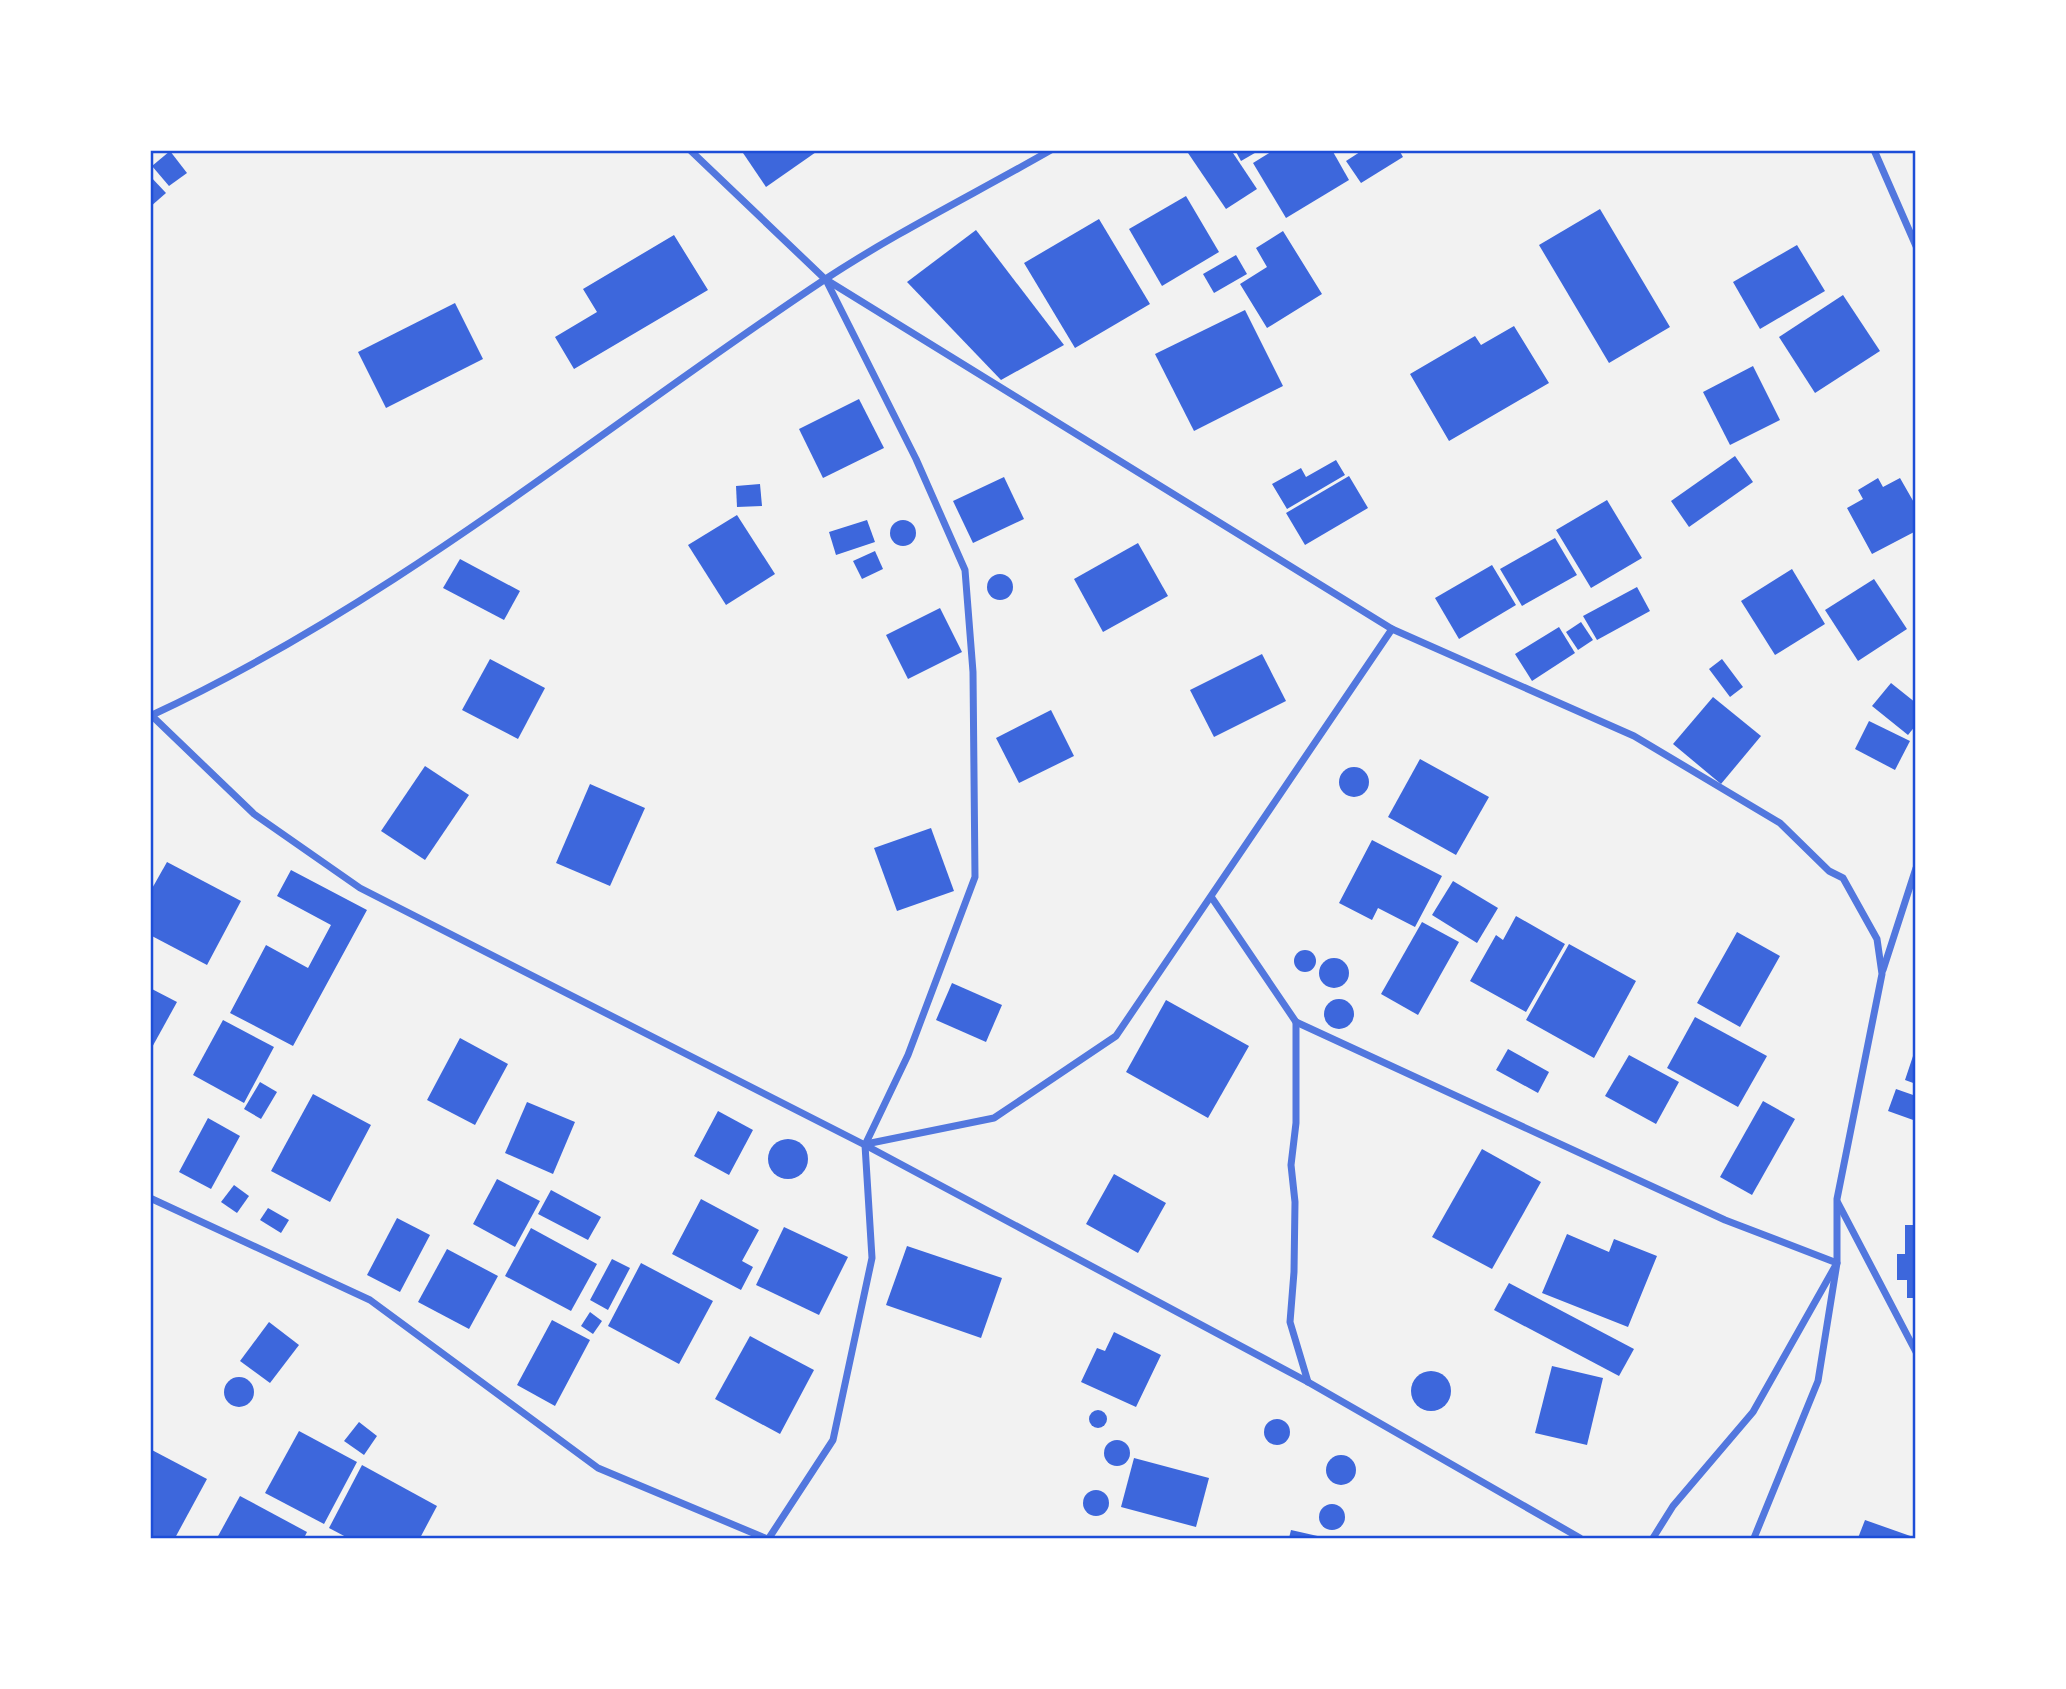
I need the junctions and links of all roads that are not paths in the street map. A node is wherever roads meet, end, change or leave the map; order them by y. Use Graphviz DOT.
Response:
graph roads {
  1 [pos="690,150"];
  2 [pos="1051,150"];
  3 [pos="1874,150"];
  4 [pos="1916,246"];
  5 [pos="825,279"];
  6 [pos="1392,629"];
  7 [pos="151,716"];
  8 [pos="1916,868"];
  9 [pos="1212,898"];
  10 [pos="1882,974"];
  11 [pos="1296,1022"];
  12 [pos="864,1145"];
  13 [pos="150,1198"];
  14 [pos="1836,1199"];
  15 [pos="1836,1263"];
  16 [pos="1916,1352"];
  17 [pos="1308,1382"];
  18 [pos="767,1538"];
  19 [pos="1580,1538"];
  20 [pos="1653,1538"];
  21 [pos="1754,1538"];
  1 -- 5 [label="street"];
  2 -- 5 [label="street"];
  3 -- 4 [label="street"];
  5 -- 6 [label="street"];
  5 -- 7 [label="street"];
  5 -- 12 [label="street"];
  6 -- 9 [label="street"];
  6 -- 10 [label="street"];
  7 -- 12 [label="street"];
  8 -- 10 [label="street"];
  9 -- 11 [label="street"];
  9 -- 12 [label="street"];
  10 -- 14 [label="street"];
  11 -- 15 [label="street"];
  11 -- 17 [label="street"];
  12 -- 17 [label="street"];
  12 -- 18 [label="street"];
  13 -- 18 [label="street"];
  14 -- 15 [label="street"];
  14 -- 16 [label="street"];
  15 -- 20 [label="street"];
  15 -- 21 [label="street"];
  17 -- 19 [label="street"];
}
